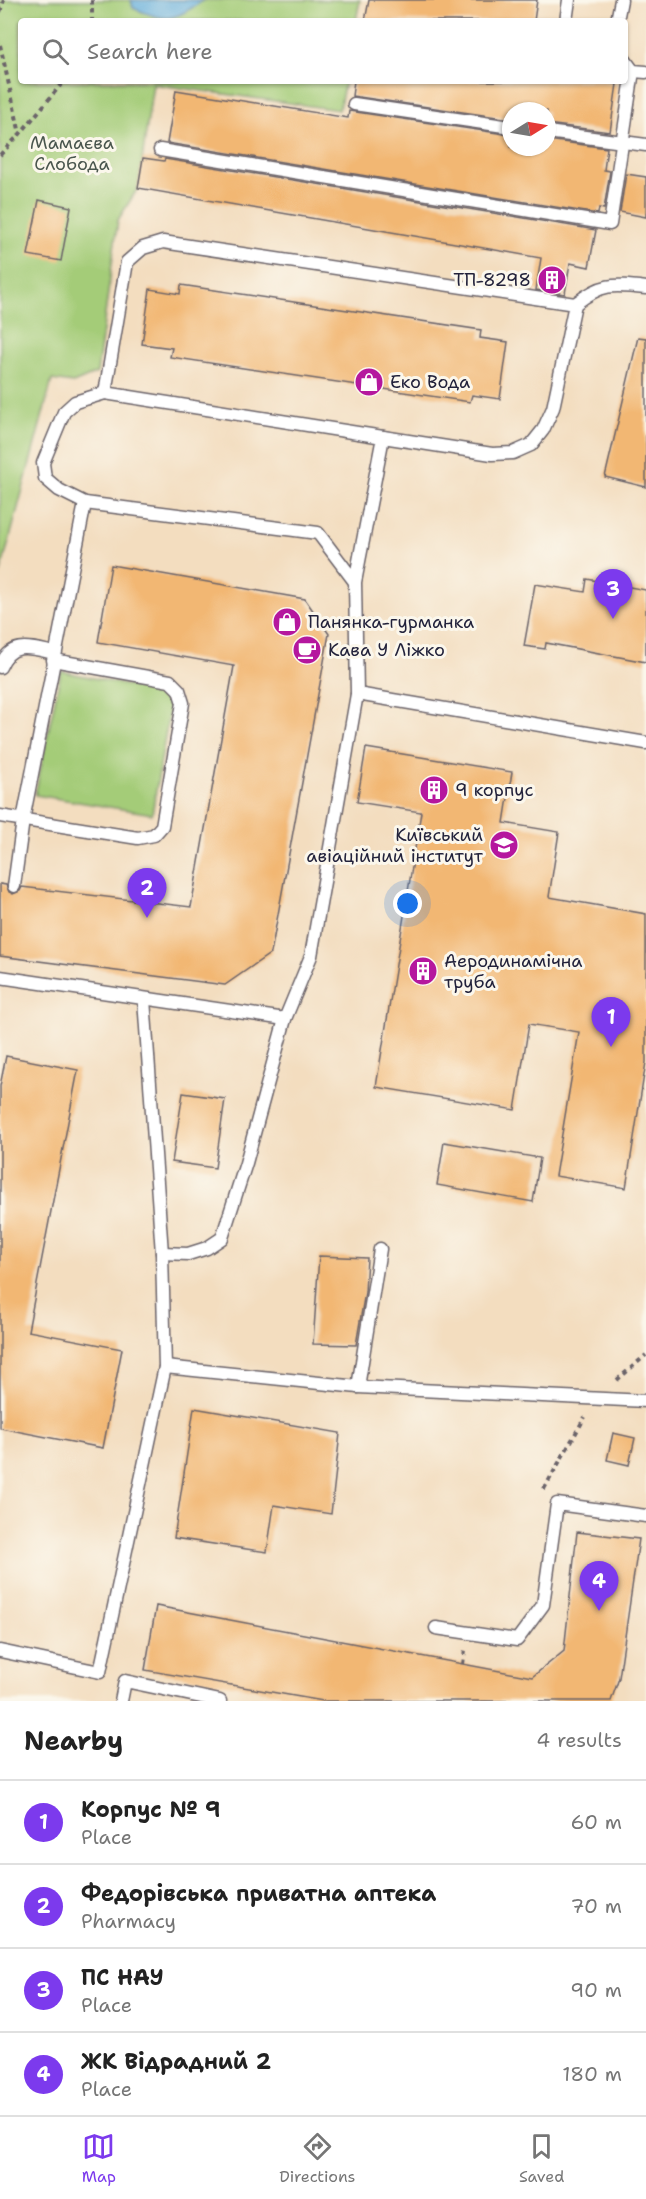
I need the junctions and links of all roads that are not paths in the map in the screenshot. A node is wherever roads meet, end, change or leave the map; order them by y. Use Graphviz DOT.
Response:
graph roads {
  1 [pos="569,0"];
  2 [pos="621,0"];
  3 [pos="566,18"];
  4 [pos="618,18"];
  5 [pos="628,62"];
  6 [pos="640,72"];
  7 [pos="354,105"];
  8 [pos="502,125"];
  9 [pos="556,133"];
  10 [pos="622,142"];
  11 [pos="646,145"];
  12 [pos="160,150"];
  13 [pos="646,288"];
  14 [pos="574,304"];
  15 [pos="105,393"];
  16 [pos="383,437"];
  17 [pos="85,503"];
  18 [pos="355,582"];
  19 [pos="54,657"];
  20 [pos="0,667"];
  21 [pos="357,694"];
  22 [pos="646,743"];
  23 [pos="0,816"];
  24 [pos="23,820"];
  25 [pos="14,886"];
  26 [pos="0,977"];
  27 [pos="144,999"];
  28 [pos="285,1019"];
  29 [pos="380,1249"];
  30 [pos="162,1253"];
  31 [pos="165,1367"];
  32 [pos="358,1387"];
  33 [pos="646,1401"];
  34 [pos="646,1516"];
  35 [pos="436,1628"];
  36 [pos="0,1651"];
  37 [pos="121,1701"];
  38 [pos="219,1701"];
  1 -- 3 [label="lane"];
  2 -- 4 [label="lane"];
  5 -- 6 [label="lane"];
  6 -- 10 [label="lane"];
  7 -- 8 [label="lane"];
  9 -- 10 [label="lane"];
  10 -- 11 [label="lane"];
  10 -- 12 [label="lane"];
  13 -- 14 [label="lane"];
  14 -- 15 [label="lane"];
  14 -- 16 [label="lane"];
  15 -- 16 [label="lane"];
  15 -- 17 [label="lane"];
  16 -- 18 [label="lane"];
  17 -- 18 [label="lane"];
  17 -- 19 [label="lane"];
  18 -- 21 [label="lane"];
  19 -- 20 [label="lane"];
  19 -- 24 [label="lane"];
  19 -- 24 [label="lane"];
  21 -- 22 [label="lane"];
  21 -- 28 [label="lane"];
  23 -- 24 [label="lane"];
  24 -- 25 [label="lane"];
  26 -- 27 [label="lane"];
  27 -- 28 [label="lane"];
  27 -- 30 [label="lane"];
  28 -- 30 [label="lane"];
  29 -- 32 [label="lane"];
  30 -- 31 [label="lane"];
  31 -- 32 [label="lane"];
  31 -- 36 [label="lane"];
  32 -- 33 [label="lane"];
  34 -- 35 [label="lane"];
  37 -- 38 [label="lane"];
}
